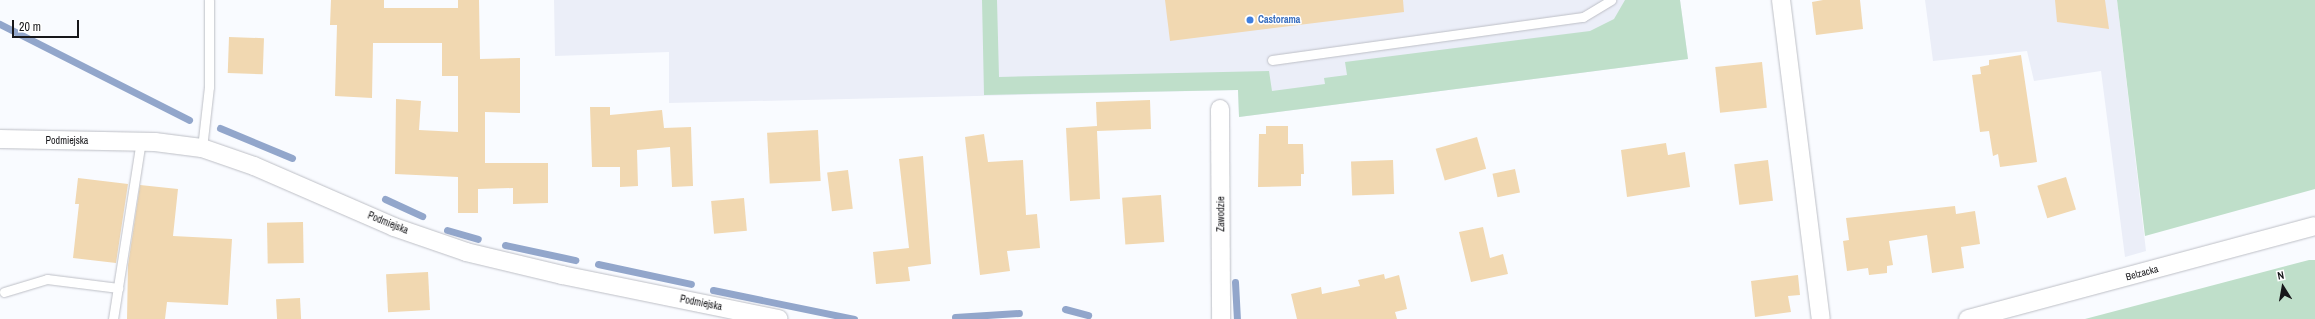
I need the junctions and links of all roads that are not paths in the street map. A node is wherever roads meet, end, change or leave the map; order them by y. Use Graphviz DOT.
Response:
graph roads {
  1 [pos="209,0"];
  2 [pos="1612,0"];
  3 [pos="1781,0"];
  4 [pos="1272,60"];
  5 [pos="1220,109"];
  6 [pos="0,139"];
  7 [pos="141,141"];
  8 [pos="202,148"];
  9 [pos="2315,226"];
  10 [pos="118,288"];
  11 [pos="4,292"];
  12 [pos="113,319"];
  13 [pos="779,319"];
  14 [pos="1221,319"];
  15 [pos="1821,319"];
  16 [pos="1968,319"];
  1 -- 8 [label="lane"];
  2 -- 4 [label="lane"];
  3 -- 15 [label="street"];
  5 -- 14 [label="street, Zawodzie"];
  6 -- 7 [label="street, Podmiejska"];
  7 -- 8 [label="street, Podmiejska"];
  7 -- 10 [label="lane"];
  8 -- 13 [label="street, Podmiejska"];
  9 -- 16 [label="street, Belzacka"];
  10 -- 11 [label="lane"];
  10 -- 12 [label="lane"];
}
